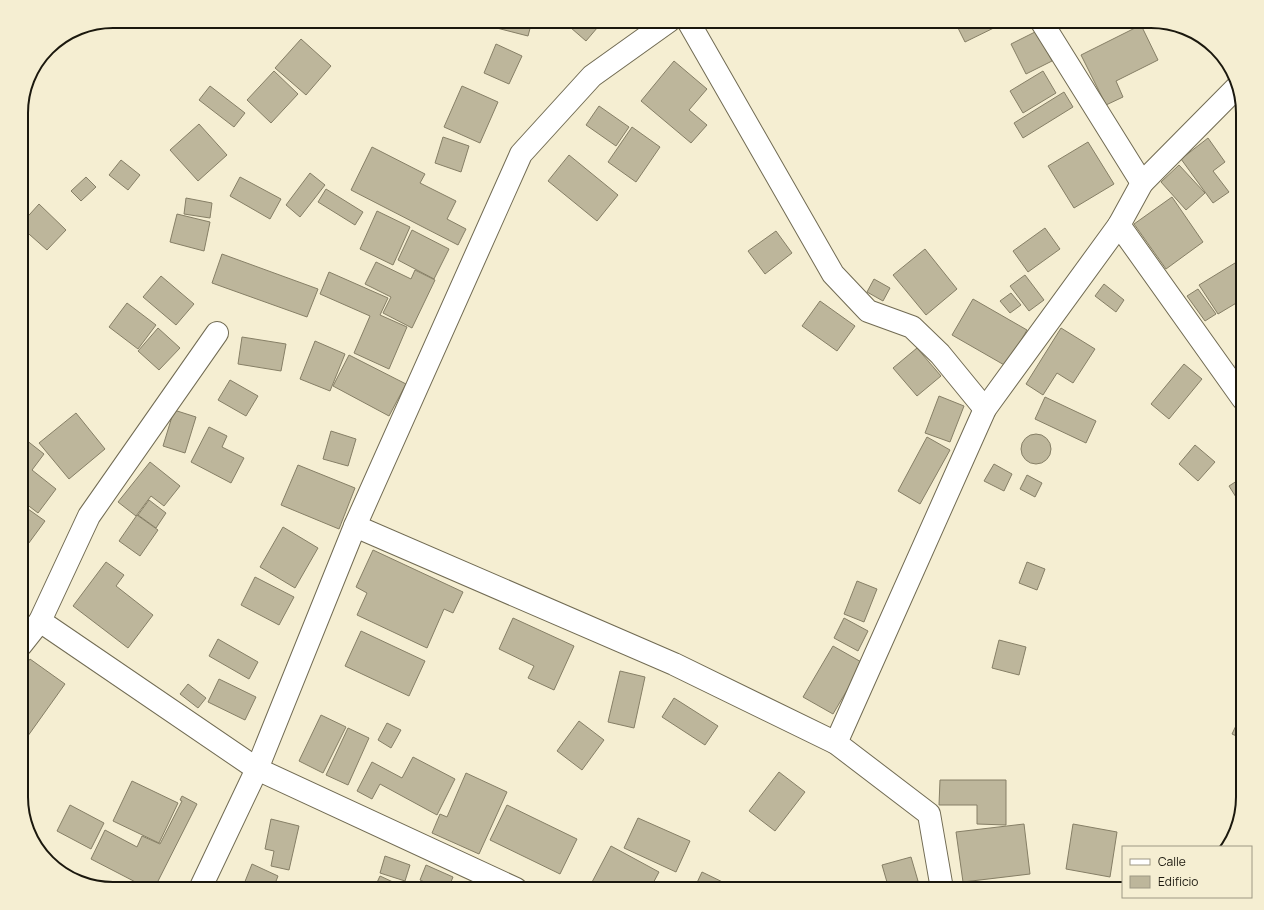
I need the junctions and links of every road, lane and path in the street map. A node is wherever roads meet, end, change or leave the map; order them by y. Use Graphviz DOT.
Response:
graph roads {
  1 [pos="659,28"];
  2 [pos="692,28"];
  3 [pos="1045,28"];
  4 [pos="1233,91"];
  5 [pos="1142,183"];
  6 [pos="1119,226"];
  7 [pos="218,333"];
  8 [pos="1236,389"];
  9 [pos="985,409"];
  10 [pos="355,526"];
  11 [pos="40,621"];
  12 [pos="28,636"];
  13 [pos="836,743"];
  14 [pos="257,769"];
  15 [pos="203,882"];
  16 [pos="501,882"];
  17 [pos="941,882"];
  1 -- 10 [label="street"];
  2 -- 9 [label="street"];
  3 -- 5 [label="street"];
  4 -- 5 [label="street"];
  5 -- 6 [label="street"];
  6 -- 8 [label="street"];
  6 -- 9 [label="street"];
  7 -- 11 [label="street"];
  9 -- 13 [label="street"];
  10 -- 13 [label="street"];
  10 -- 14 [label="street"];
  11 -- 12 [label="street"];
  11 -- 14 [label="street"];
  13 -- 17 [label="street"];
  14 -- 15 [label="street"];
  14 -- 16 [label="street"];
}
